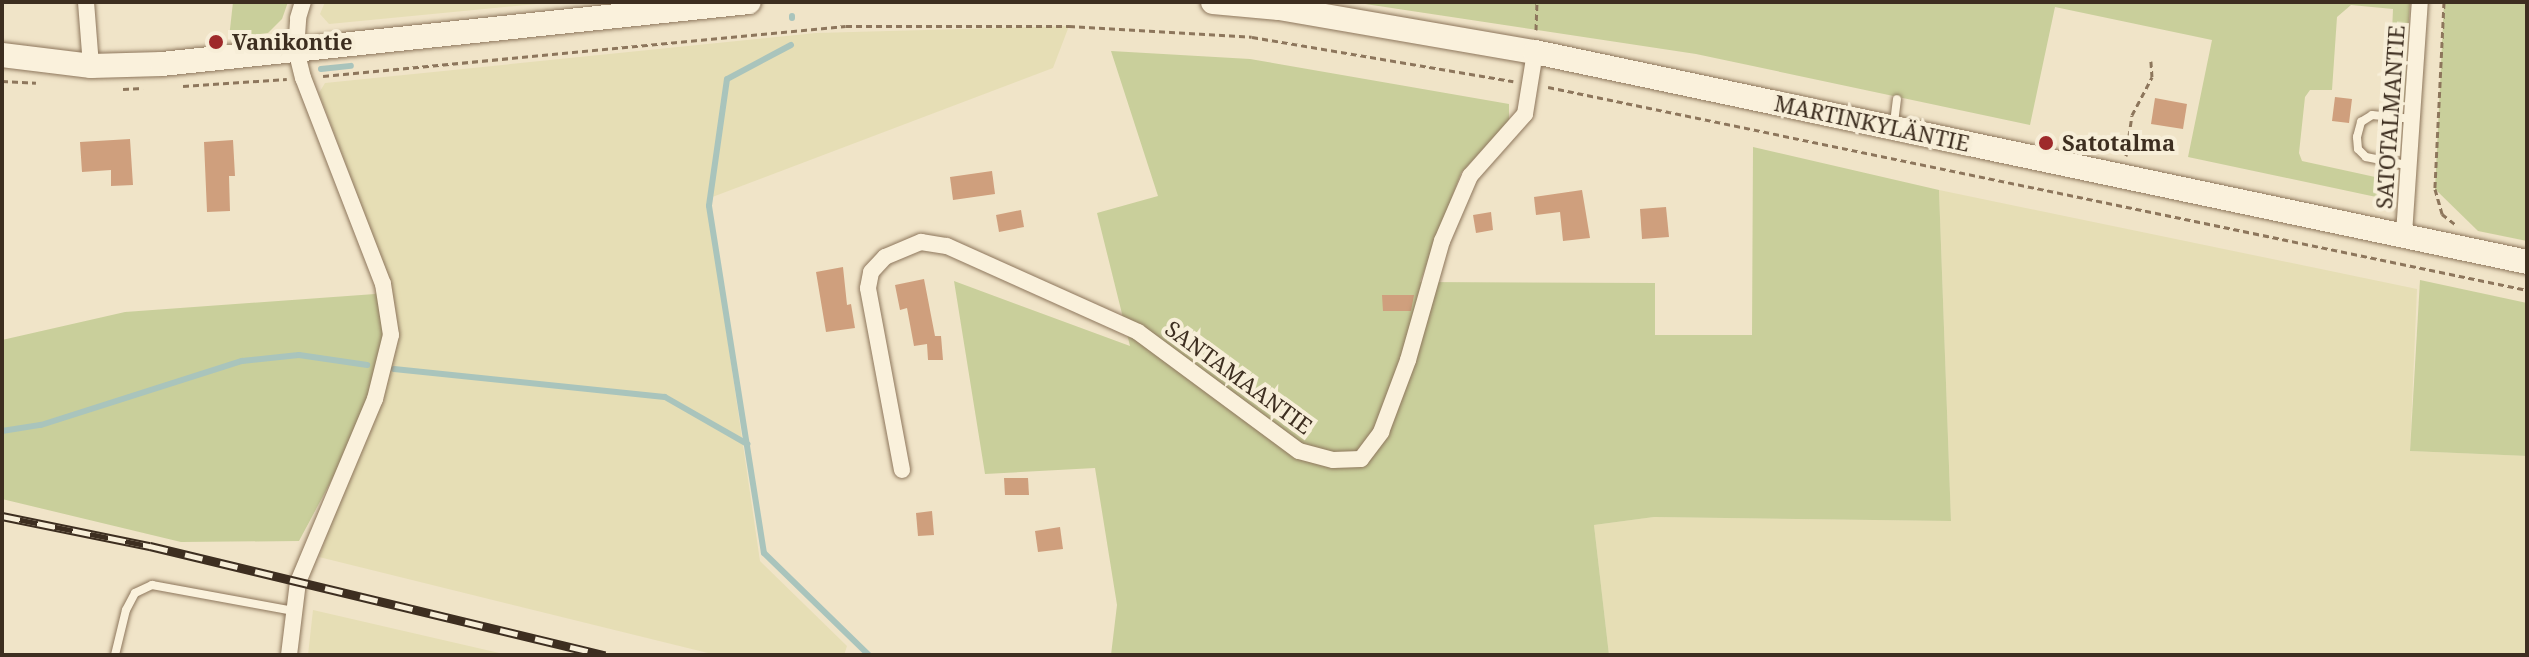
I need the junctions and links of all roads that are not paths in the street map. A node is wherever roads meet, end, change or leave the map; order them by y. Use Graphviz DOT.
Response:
graph roads {
  1 [pos="86,2"];
  2 [pos="303,2"];
  3 [pos="749,2"];
  4 [pos="1213,2"];
  5 [pos="2420,2"];
  6 [pos="296,50"];
  7 [pos="1535,52"];
  8 [pos="2,55"];
  9 [pos="91,66"];
  10 [pos="1897,99"];
  11 [pos="2413,119"];
  12 [pos="1894,128"];
  13 [pos="2411,166"];
  14 [pos="2404,234"];
  15 [pos="2527,262"];
  16 [pos="902,470"];
  17 [pos="294,612"];
  18 [pos="115,655"];
  19 [pos="289,655"];
  1 -- 9 [label="street"];
  2 -- 6 [label="street"];
  3 -- 6 [label="street"];
  4 -- 7 [label="street, MARTINKYLÄNTIE"];
  5 -- 11 [label="street, SATOTALMANTIE"];
  6 -- 9 [label="street"];
  6 -- 17 [label="street"];
  7 -- 12 [label="street, MARTINKYLÄNTIE"];
  7 -- 16 [label="street, SANTAMAANTIE"];
  8 -- 9 [label="street"];
  10 -- 12 [label="lane"];
  11 -- 13 [label="street, SATOTALMANTIE"];
  11 -- 13 [label="lane"];
  12 -- 14 [label="street, MARTINKYLÄNTIE"];
  13 -- 14 [label="street, SATOTALMANTIE"];
  14 -- 15 [label="street, MARTINKYLÄNTIE"];
  17 -- 18 [label="lane"];
  17 -- 19 [label="street"];
}
